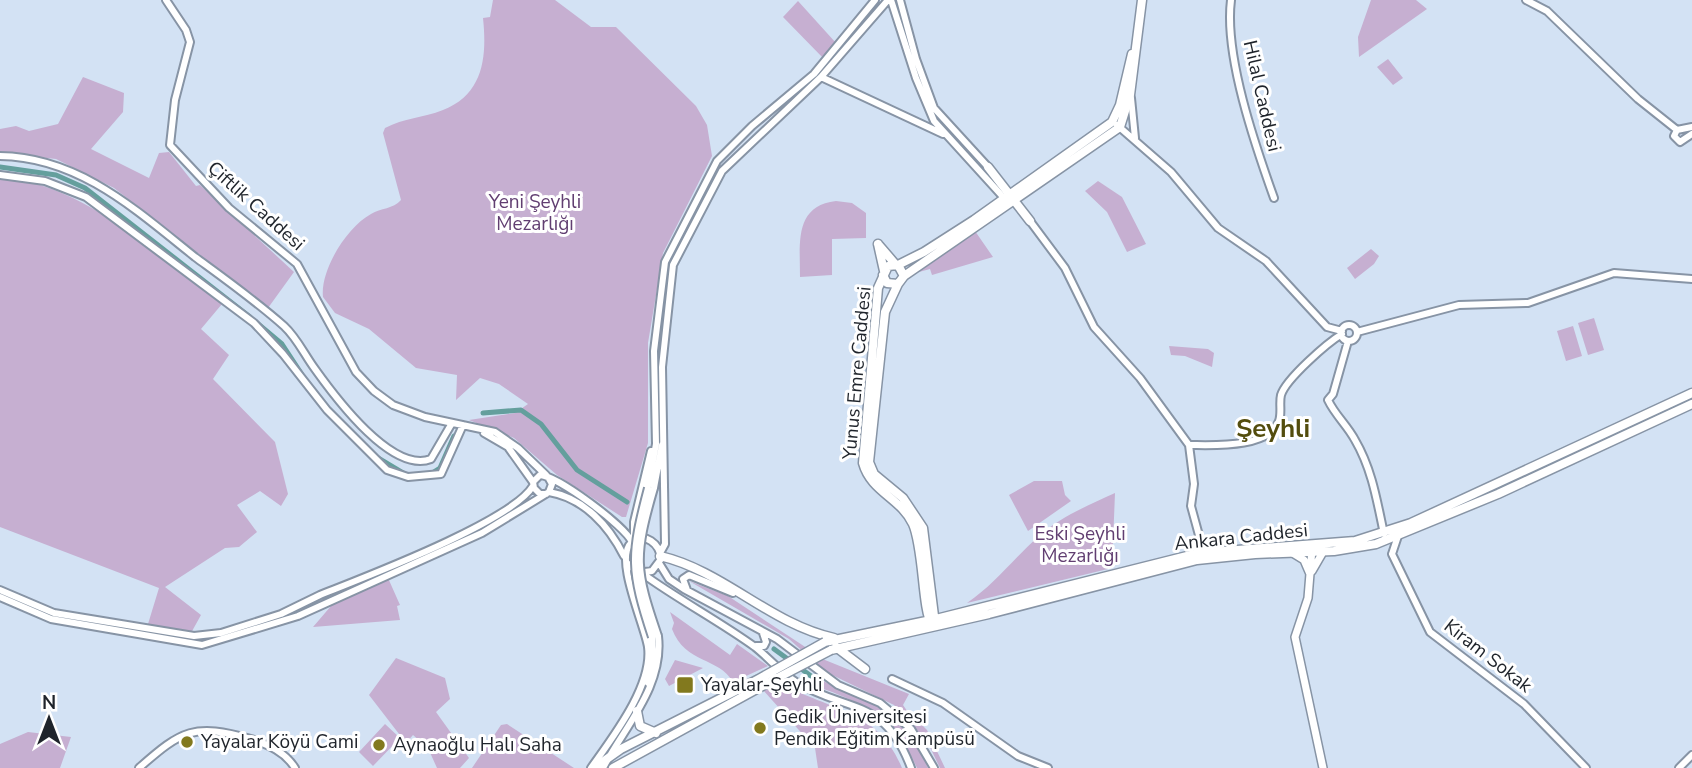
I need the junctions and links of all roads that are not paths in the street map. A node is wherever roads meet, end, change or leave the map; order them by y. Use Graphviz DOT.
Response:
graph roads {
  1 [pos="166,0"];
  2 [pos="875,0"];
  3 [pos="890,0"];
  4 [pos="900,0"];
  5 [pos="1140,0"];
  6 [pos="1231,0"];
  7 [pos="1526,0"];
  8 [pos="821,77"];
  9 [pos="1130,95"];
  10 [pos="928,110"];
  11 [pos="919,122"];
  12 [pos="1116,124"];
  13 [pos="1677,130"];
  14 [pos="1689,131"];
  15 [pos="744,135"];
  16 [pos="944,135"];
  17 [pos="1135,138"];
  18 [pos="752,141"];
  19 [pos="0,156"];
  20 [pos="988,167"];
  21 [pos="0,175"];
  22 [pos="1011,196"];
  23 [pos="1274,198"];
  24 [pos="1030,221"];
  25 [pos="897,265"];
  26 [pos="883,273"];
  27 [pos="1692,279"];
  28 [pos="901,280"];
  29 [pos="1342,332"];
  30 [pos="1357,332"];
  31 [pos="1348,341"];
  32 [pos="1692,393"];
  33 [pos="1692,404"];
  34 [pos="452,423"];
  35 [pos="463,425"];
  36 [pos="655,435"];
  37 [pos="664,436"];
  38 [pos="1189,444"];
  39 [pos="547,476"];
  40 [pos="533,484"];
  41 [pos="651,488"];
  42 [pos="547,493"];
  43 [pos="1384,534"];
  44 [pos="1398,536"];
  45 [pos="633,541"];
  46 [pos="1376,544"];
  47 [pos="1312,549"];
  48 [pos="1291,552"];
  49 [pos="1323,552"];
  50 [pos="1392,554"];
  51 [pos="1198,557"];
  52 [pos="660,558"];
  53 [pos="626,561"];
  54 [pos="643,574"];
  55 [pos="1311,575"];
  56 [pos="0,590"];
  57 [pos="688,592"];
  58 [pos="733,593"];
  59 [pos="0,597"];
  60 [pos="933,622"];
  61 [pos="763,633"];
  62 [pos="655,636"];
  63 [pos="751,645"];
  64 [pos="832,645"];
  65 [pos="865,669"];
  66 [pos="892,679"];
  67 [pos="761,682"];
  68 [pos="637,711"];
  69 [pos="656,733"];
  70 [pos="1692,755"];
  71 [pos="604,757"];
  72 [pos="139,768"];
  73 [pos="295,768"];
  74 [pos="592,768"];
  75 [pos="603,768"];
  76 [pos="613,768"];
  77 [pos="911,768"];
  78 [pos="934,768"];
  79 [pos="1048,768"];
  80 [pos="1323,768"];
  81 [pos="1587,768"];
  82 [pos="1679,768"];
  1 -- 34 [label="street, Çiftlik Caddesi"];
  2 -- 15 [label="street"];
  3 -- 8 [label="street"];
  3 -- 10 [label="street"];
  4 -- 20 [label="street"];
  5 -- 9 [label="main road"];
  5 -- 12 [label="main road"];
  6 -- 23 [label="street, Hilal Caddesi"];
  7 -- 13 [label="street"];
  8 -- 11 [label="street"];
  8 -- 18 [label="street"];
  9 -- 12 [label="main road"];
  9 -- 17 [label="street"];
  10 -- 11 [label="street"];
  10 -- 16 [label="street"];
  11 -- 16 [label="street"];
  12 -- 17 [label="street"];
  12 -- 22 [label="main road"];
  13 -- 14 [label="street"];
  13 -- 14 [label="street"];
  15 -- 18 [label="street"];
  15 -- 36 [label="street"];
  16 -- 22 [label="street"];
  17 -- 29 [label="street"];
  18 -- 37 [label="street"];
  19 -- 34 [label="street"];
  20 -- 22 [label="main road"];
  21 -- 35 [label="street"];
  22 -- 24 [label="main road"];
  22 -- 25 [label="main road"];
  22 -- 28 [label="main road"];
  24 -- 38 [label="street"];
  25 -- 26 [label="main road"];
  25 -- 26 [label="main road, Yunus Emre Caddesi"];
  25 -- 28 [label="main road"];
  26 -- 28 [label="main road"];
  26 -- 60 [label="main road, Yunus Emre Caddesi"];
  27 -- 30 [label="street"];
  28 -- 60 [label="main road, Yunus Emre Caddesi"];
  29 -- 30 [label="street"];
  29 -- 31 [label="street"];
  29 -- 38 [label="street"];
  30 -- 31 [label="street"];
  31 -- 43 [label="street"];
  32 -- 43 [label="main road, Ankara Caddesi"];
  33 -- 44 [label="main road, Ankara Caddesi"];
  34 -- 35 [label="street, Çiftlik Caddesi"];
  35 -- 39 [label="street, Çiftlik Caddesi"];
  35 -- 40 [label="street, Çiftlik Caddesi"];
  36 -- 41 [label="street"];
  36 -- 45 [label="street"];
  37 -- 41 [label="street"];
  37 -- 52 [label="street"];
  38 -- 51 [label="street"];
  39 -- 40 [label="street"];
  39 -- 42 [label="street"];
  39 -- 45 [label="street, Çiftlik Caddesi"];
  40 -- 42 [label="street"];
  40 -- 56 [label="street"];
  41 -- 62 [label="street, bridge"];
  42 -- 53 [label="street"];
  42 -- 59 [label="street"];
  43 -- 47 [label="main road, Ankara Caddesi"];
  44 -- 46 [label="main road, Ankara Caddesi"];
  44 -- 50 [label="street"];
  45 -- 52 [label="street"];
  45 -- 53 [label="street"];
  46 -- 49 [label="main road, Ankara Caddesi"];
  46 -- 50 [label="street"];
  47 -- 48 [label="main road, Ankara Caddesi"];
  47 -- 49 [label="main road, Ankara Caddesi"];
  47 -- 51 [label="main road, Ankara Caddesi"];
  47 -- 55 [label="main road"];
  48 -- 51 [label="main road, Ankara Caddesi"];
  48 -- 55 [label="main road"];
  49 -- 55 [label="main road"];
  50 -- 81 [label="street, Kiram Sokak"];
  51 -- 60 [label="main road, Ankara Caddesi"];
  52 -- 54 [label="street"];
  52 -- 57 [label="street"];
  52 -- 64 [label="main road"];
  53 -- 54 [label="street"];
  53 -- 71 [label="street"];
  54 -- 63 [label="street"];
  55 -- 80 [label="main road"];
  57 -- 58 [label="street"];
  57 -- 61 [label="street"];
  60 -- 64 [label="main road, Ankara Caddesi"];
  61 -- 63 [label="street"];
  61 -- 78 [label="street"];
  62 -- 68 [label="street"];
  62 -- 71 [label="street"];
  63 -- 77 [label="street"];
  64 -- 65 [label="main road"];
  64 -- 67 [label="main road, Ankara Caddesi, bridge"];
  66 -- 79 [label="street"];
  67 -- 69 [label="main road, Ankara Caddesi"];
  67 -- 76 [label="main road, Ankara Caddesi"];
  68 -- 69 [label="main road"];
  68 -- 71 [label="street"];
  69 -- 71 [label="main road, Ankara Caddesi"];
  70 -- 82 [label="street"];
  71 -- 74 [label="main road, Ankara Caddesi"];
  71 -- 75 [label="street"];
  72 -- 73 [label="street"];
}
